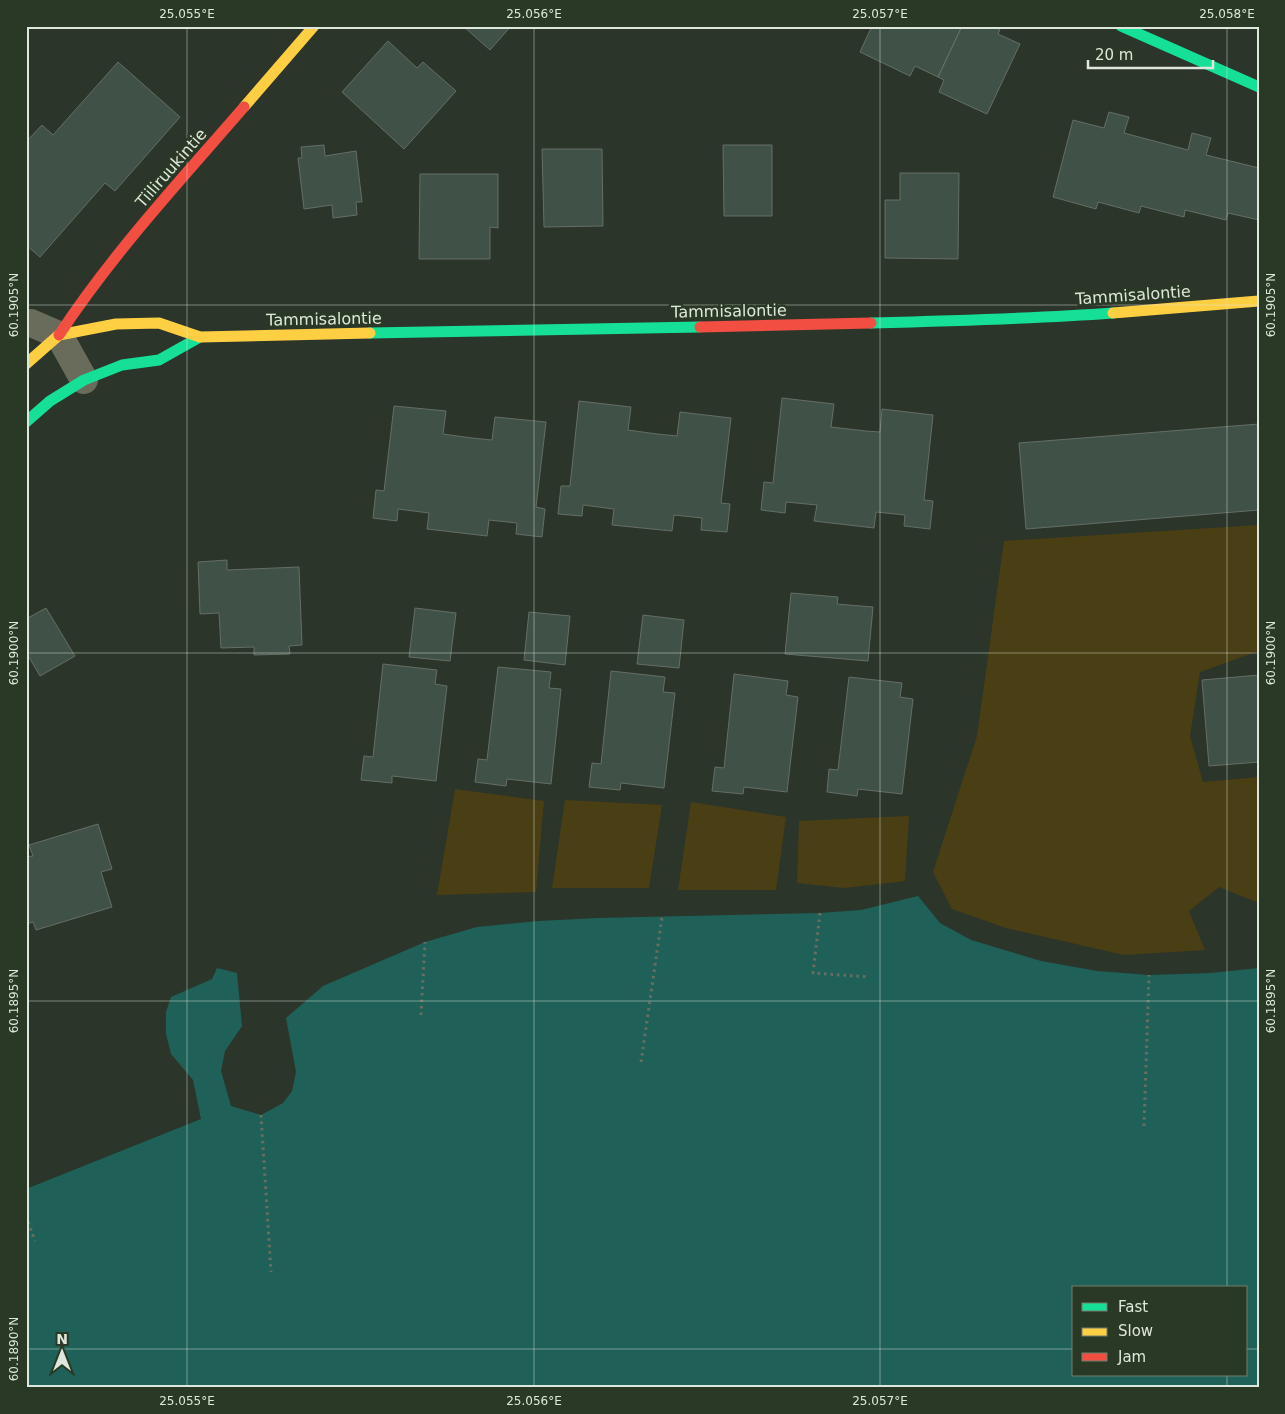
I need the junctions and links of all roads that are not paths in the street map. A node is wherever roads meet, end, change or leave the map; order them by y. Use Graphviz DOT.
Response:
graph roads {
  1 [pos="314,26"];
  2 [pos="1120,26"];
  3 [pos="1259,87"];
  4 [pos="1259,301"];
  5 [pos="26,323"];
  6 [pos="59,335"];
  7 [pos="200,337"];
  8 [pos="26,364"];
  9 [pos="84,380"];
  10 [pos="26,422"];
  1 -- 6 [label="street, Tiiliruukintie"];
  2 -- 3 [label="street"];
  4 -- 7 [label="street, Tammisalontie"];
  5 -- 6 [label="street"];
  6 -- 7 [label="street, Tammisalontie"];
  6 -- 8 [label="street"];
  6 -- 9 [label="street"];
  7 -- 9 [label="street, Tammisalontie"];
  9 -- 10 [label="street, Tammisalontie"];
}
